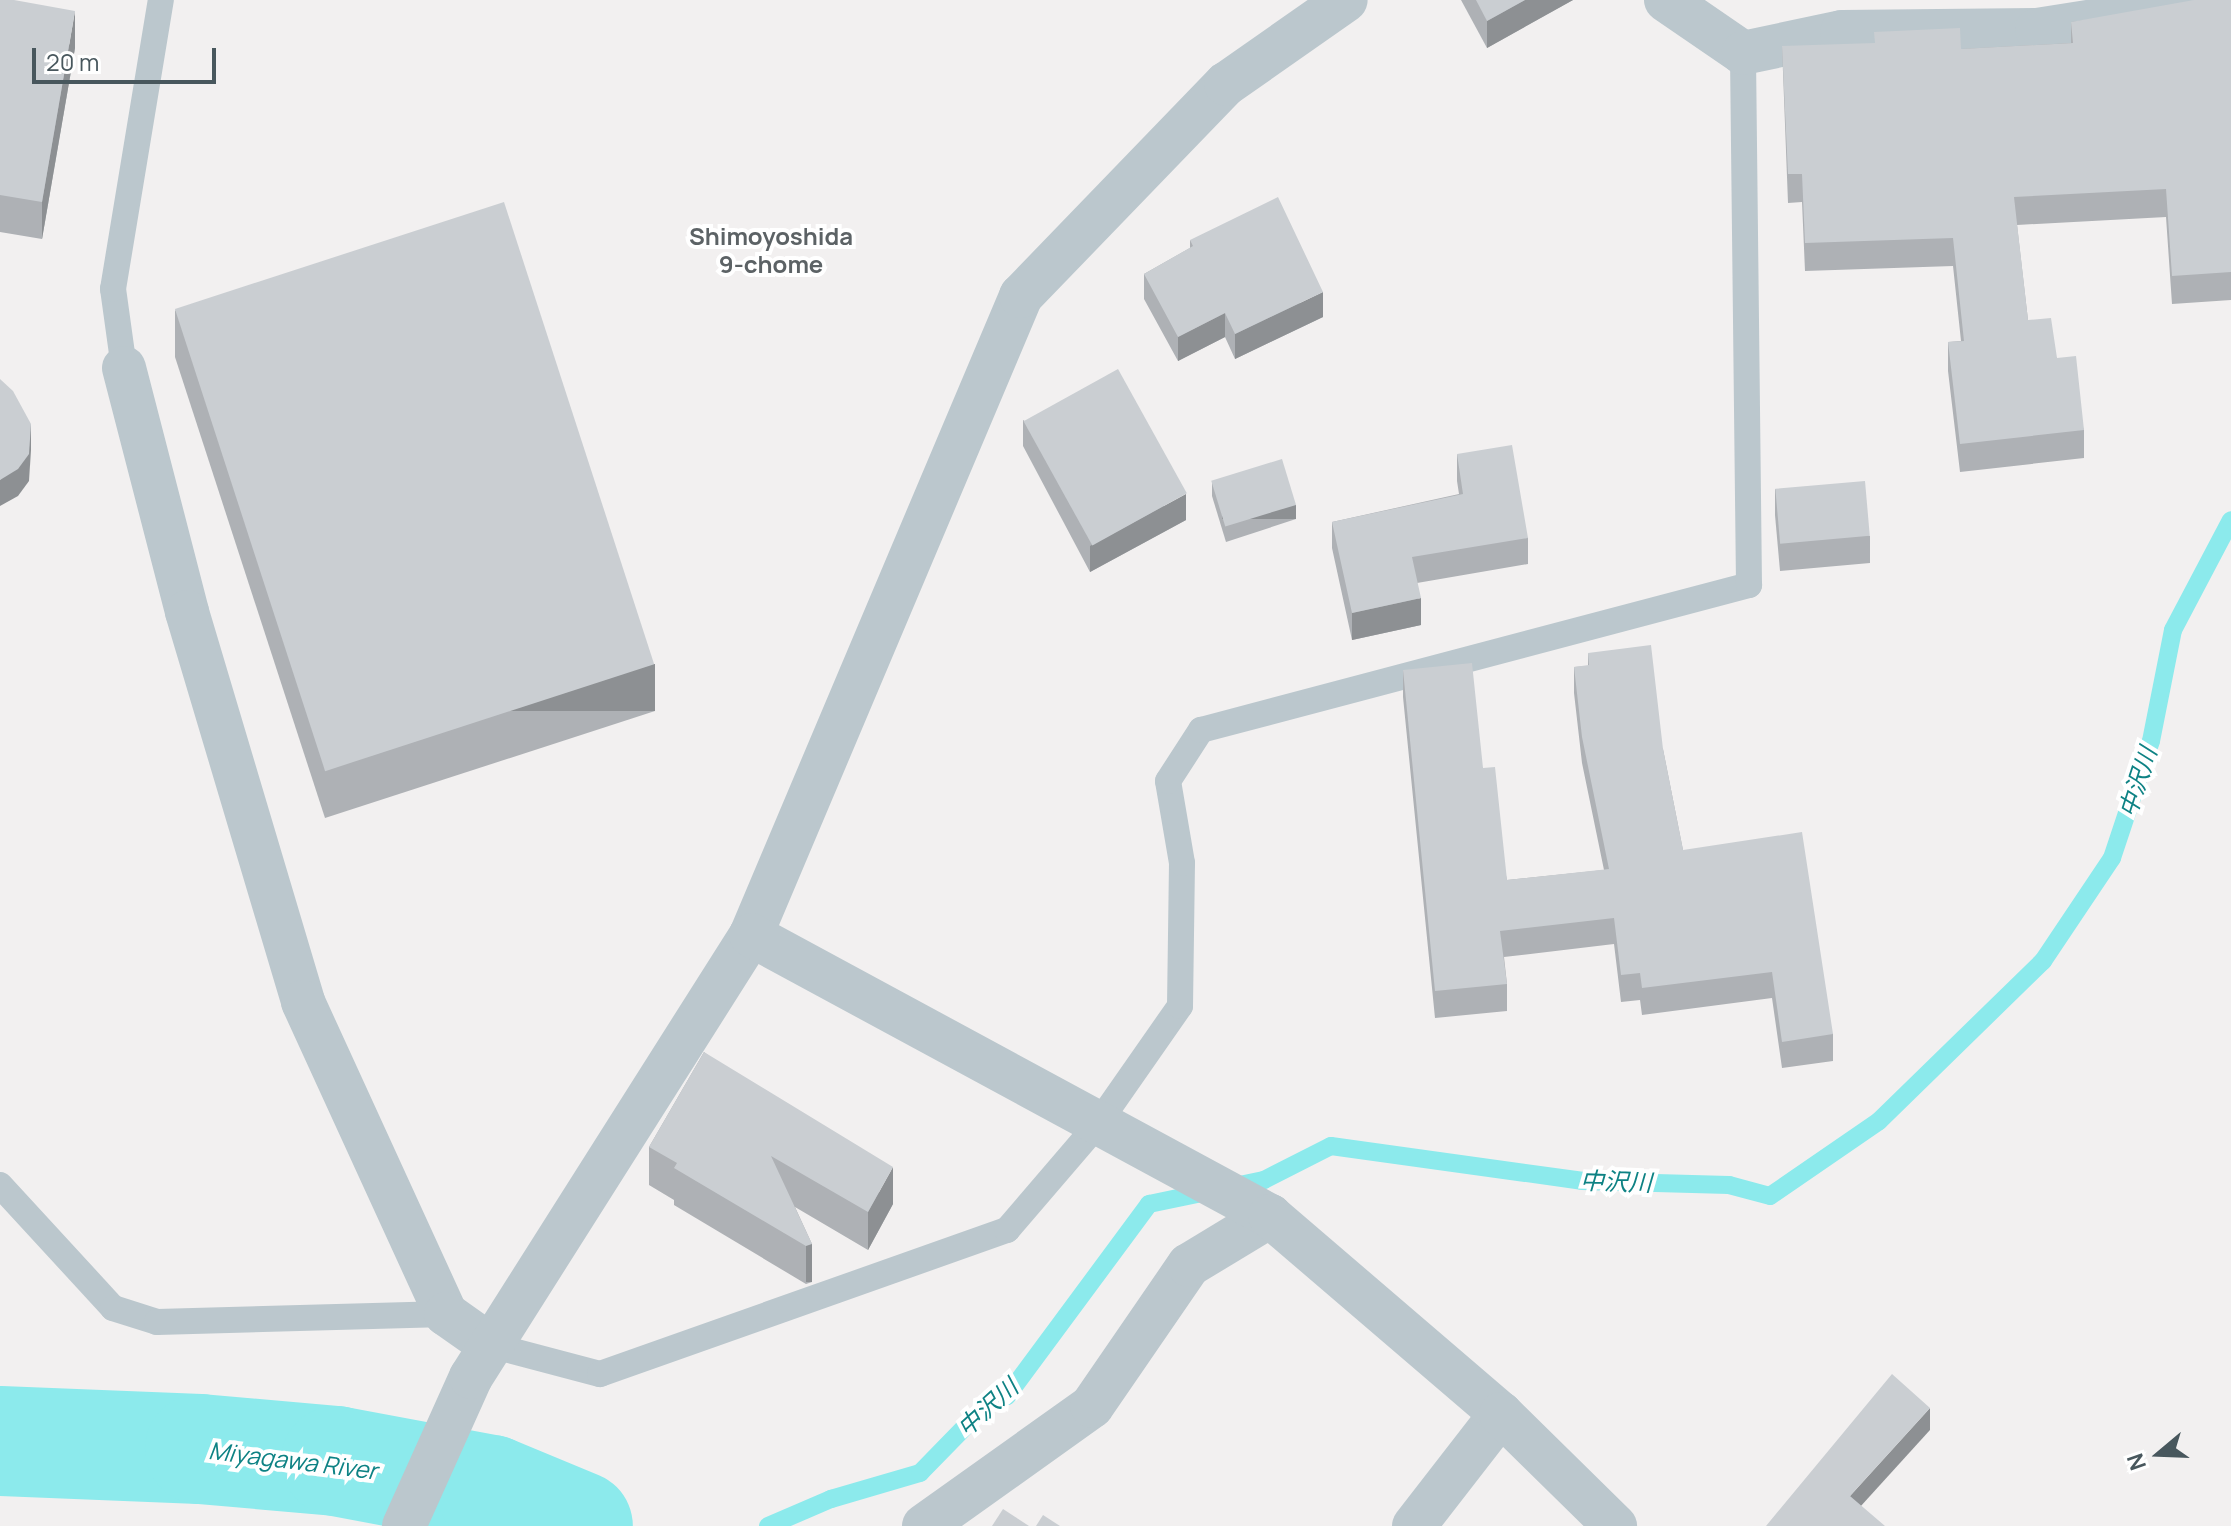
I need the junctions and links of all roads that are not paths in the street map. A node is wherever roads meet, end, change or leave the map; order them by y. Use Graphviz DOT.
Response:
graph roads {
  1 [pos="161,0"];
  2 [pos="1346,0"];
  3 [pos="1666,0"];
  4 [pos="2227,0"];
  5 [pos="1743,53"];
  6 [pos="124,368"];
  7 [pos="751,935"];
  8 [pos="1113,1134"];
  9 [pos="0,1185"];
  10 [pos="1253,1208"];
  11 [pos="446,1314"];
  12 [pos="480,1361"];
  13 [pos="1501,1414"];
  14 [pos="404,1526"];
  15 [pos="924,1526"];
  16 [pos="1414,1526"];
  17 [pos="1615,1526"];
  1 -- 6 [label="lane"];
  2 -- 7 [label="street"];
  3 -- 5 [label="street"];
  4 -- 5 [label="street"];
  5 -- 8 [label="lane"];
  6 -- 11 [label="street"];
  7 -- 8 [label="street"];
  7 -- 12 [label="street"];
  8 -- 10 [label="street"];
  8 -- 12 [label="lane"];
  9 -- 11 [label="lane"];
  10 -- 13 [label="street"];
  10 -- 15 [label="street"];
  11 -- 12 [label="street"];
  12 -- 14 [label="street"];
  13 -- 16 [label="street"];
  13 -- 17 [label="street"];
}
